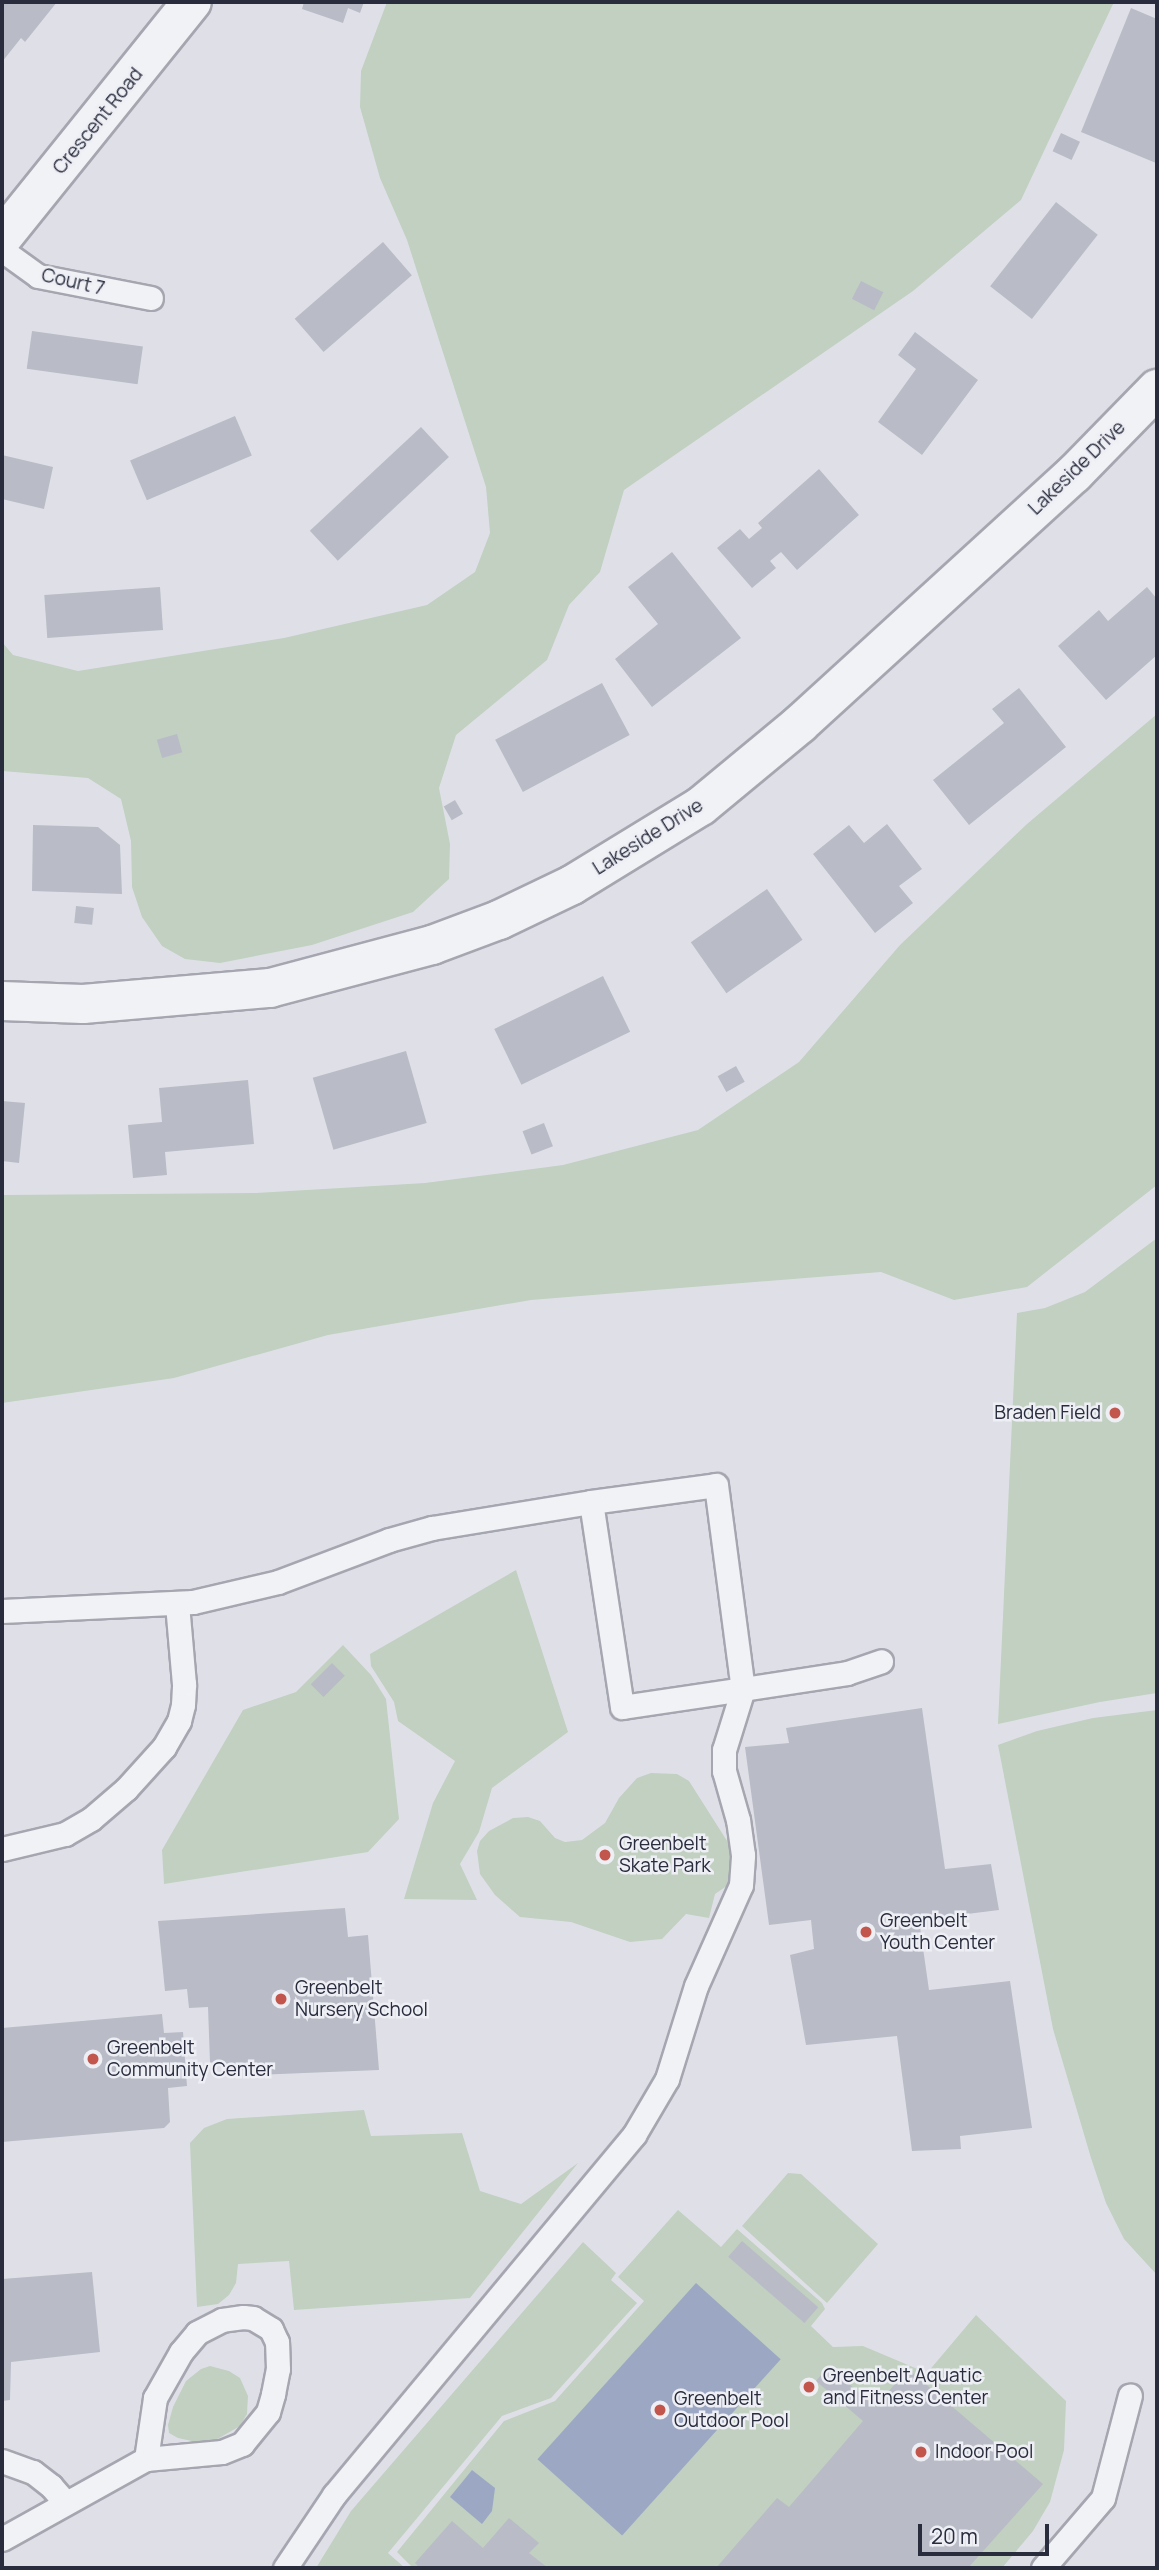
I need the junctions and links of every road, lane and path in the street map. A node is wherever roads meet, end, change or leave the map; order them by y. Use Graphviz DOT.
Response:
graph roads {
  1 [pos="192,2"];
  2 [pos="2,238"];
  3 [pos="2,250"];
  4 [pos="150,298"];
  5 [pos="1157,389"];
  6 [pos="2,1001"];
  7 [pos="591,1503"];
  8 [pos="177,1604"];
  9 [pos="2,1611"];
  10 [pos="881,1661"];
  11 [pos="743,1689"];
  12 [pos="2,1849"];
  13 [pos="1130,2395"];
  14 [pos="146,2459"];
  15 [pos="2,2461"];
  16 [pos="65,2502"];
  17 [pos="2,2539"];
  18 [pos="285,2568"];
  19 [pos="1044,2568"];
  1 -- 2 [label="street, Crescent Road"];
  3 -- 4 [label="lane, Court 7"];
  5 -- 6 [label="street, Lakeside Drive"];
  7 -- 8 [label="lane"];
  7 -- 11 [label="lane"];
  7 -- 11 [label="lane"];
  8 -- 9 [label="lane"];
  8 -- 12 [label="lane"];
  10 -- 11 [label="lane"];
  11 -- 18 [label="lane"];
  13 -- 19 [label="lane"];
  14 -- 14 [label="lane"];
  14 -- 16 [label="lane"];
  15 -- 16 [label="lane"];
  16 -- 17 [label="lane"];
}
